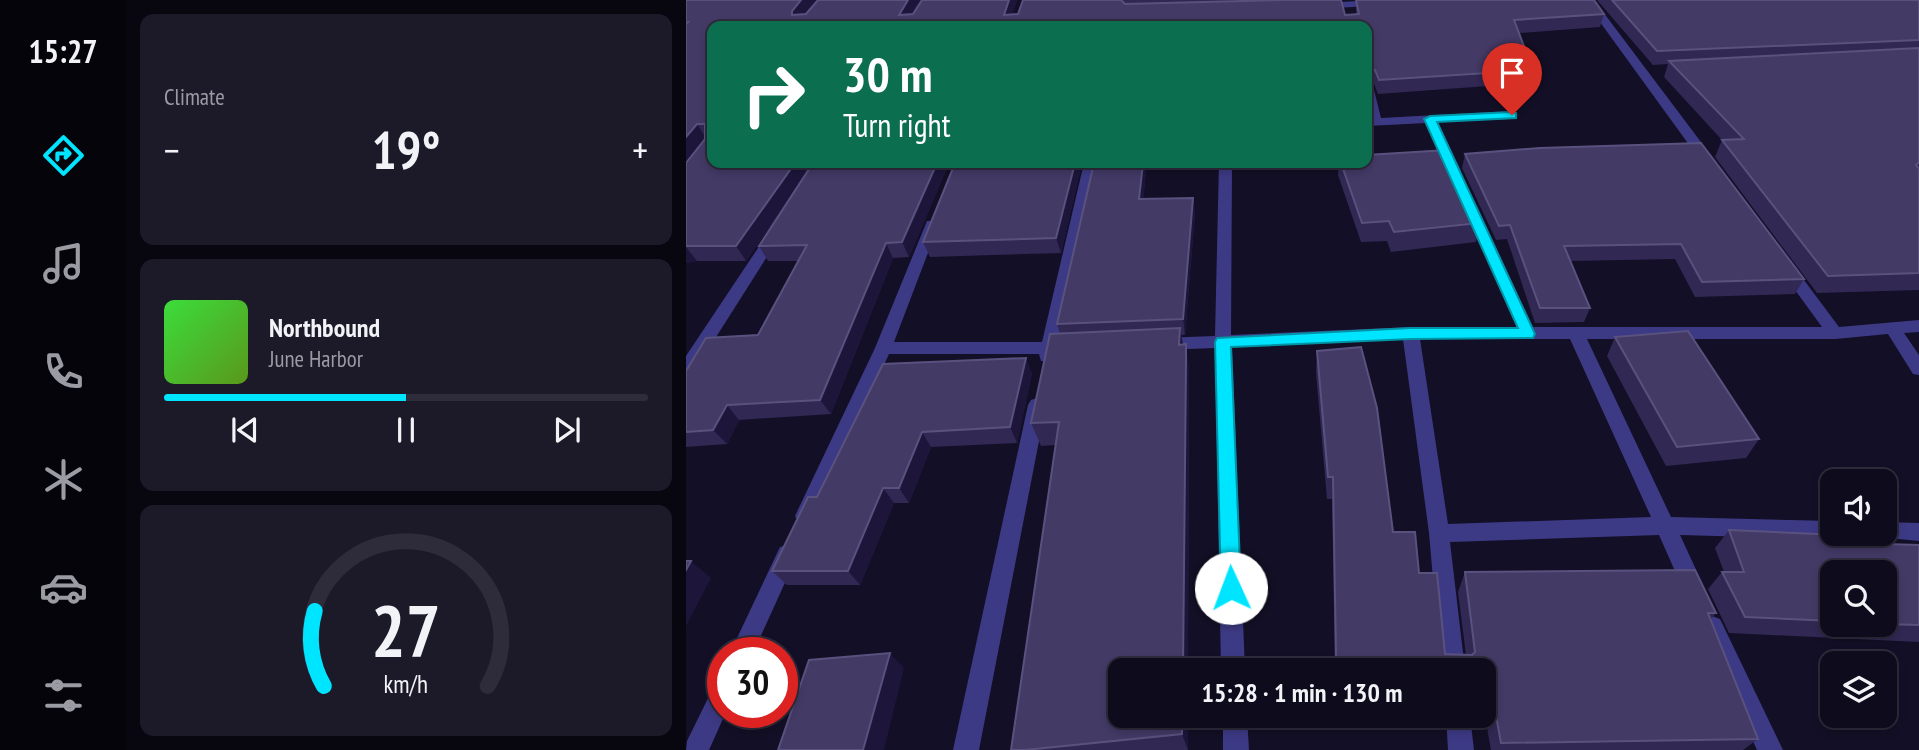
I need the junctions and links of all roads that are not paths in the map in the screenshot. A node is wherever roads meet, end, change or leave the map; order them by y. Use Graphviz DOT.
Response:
graph roads {
  1 [pos="1589,0"];
  2 [pos="1398,3"];
  3 [pos="1310,6"];
  4 [pos="1512,115"];
  5 [pos="1430,119"];
  6 [pos="1372,122"];
  7 [pos="1090,168"];
  8 [pos="1225,168"];
  9 [pos="1713,168"];
  10 [pos="936,212"];
  11 [pos="784,220"];
  12 [pos="1778,256"];
  13 [pos="1919,326"];
  14 [pos="1892,328"];
  15 [pos="1576,333"];
  16 [pos="1835,333"];
  17 [pos="1411,334"];
  18 [pos="1528,334"];
  19 [pos="1223,342"];
  20 [pos="1142,345"];
  21 [pos="1089,347"];
  22 [pos="883,348"];
  23 [pos="1049,349"];
  24 [pos="1919,369"];
  25 [pos="686,370"];
  26 [pos="1664,526"];
  27 [pos="1820,530"];
  28 [pos="1897,531"];
  29 [pos="1919,532"];
  30 [pos="1439,533"];
  31 [pos="748,637"];
  32 [pos="1233,658"];
  33 [pos="1452,658"];
  34 [pos="707,726"];
  35 [pos="1235,728"];
  36 [pos="1459,728"];
  37 [pos="696,750"];
  38 [pos="966,750"];
  39 [pos="1236,750"];
  40 [pos="1461,750"];
  41 [pos="1770,750"];
  1 -- 9 [label="street"];
  2 -- 3 [label="street"];
  4 -- 5 [label="street"];
  5 -- 6 [label="street"];
  5 -- 18 [label="street"];
  7 -- 23 [label="street"];
  8 -- 19 [label="street"];
  10 -- 22 [label="street"];
  11 -- 25 [label="street"];
  12 -- 16 [label="street"];
  13 -- 14 [label="street"];
  14 -- 16 [label="street"];
  14 -- 24 [label="street"];
  15 -- 16 [label="street"];
  15 -- 18 [label="street"];
  15 -- 26 [label="street"];
  17 -- 18 [label="street"];
  17 -- 19 [label="street"];
  17 -- 30 [label="street"];
  19 -- 20 [label="street"];
  19 -- 32 [label="street"];
  21 -- 23 [label="street"];
  22 -- 23 [label="street"];
  22 -- 31 [label="street"];
  23 -- 38 [label="street"];
  26 -- 27 [label="street"];
  26 -- 30 [label="street"];
  26 -- 41 [label="street"];
  28 -- 29 [label="street"];
  30 -- 33 [label="street"];
  34 -- 37 [label="street"];
  35 -- 39 [label="street"];
  36 -- 40 [label="street"];
}
